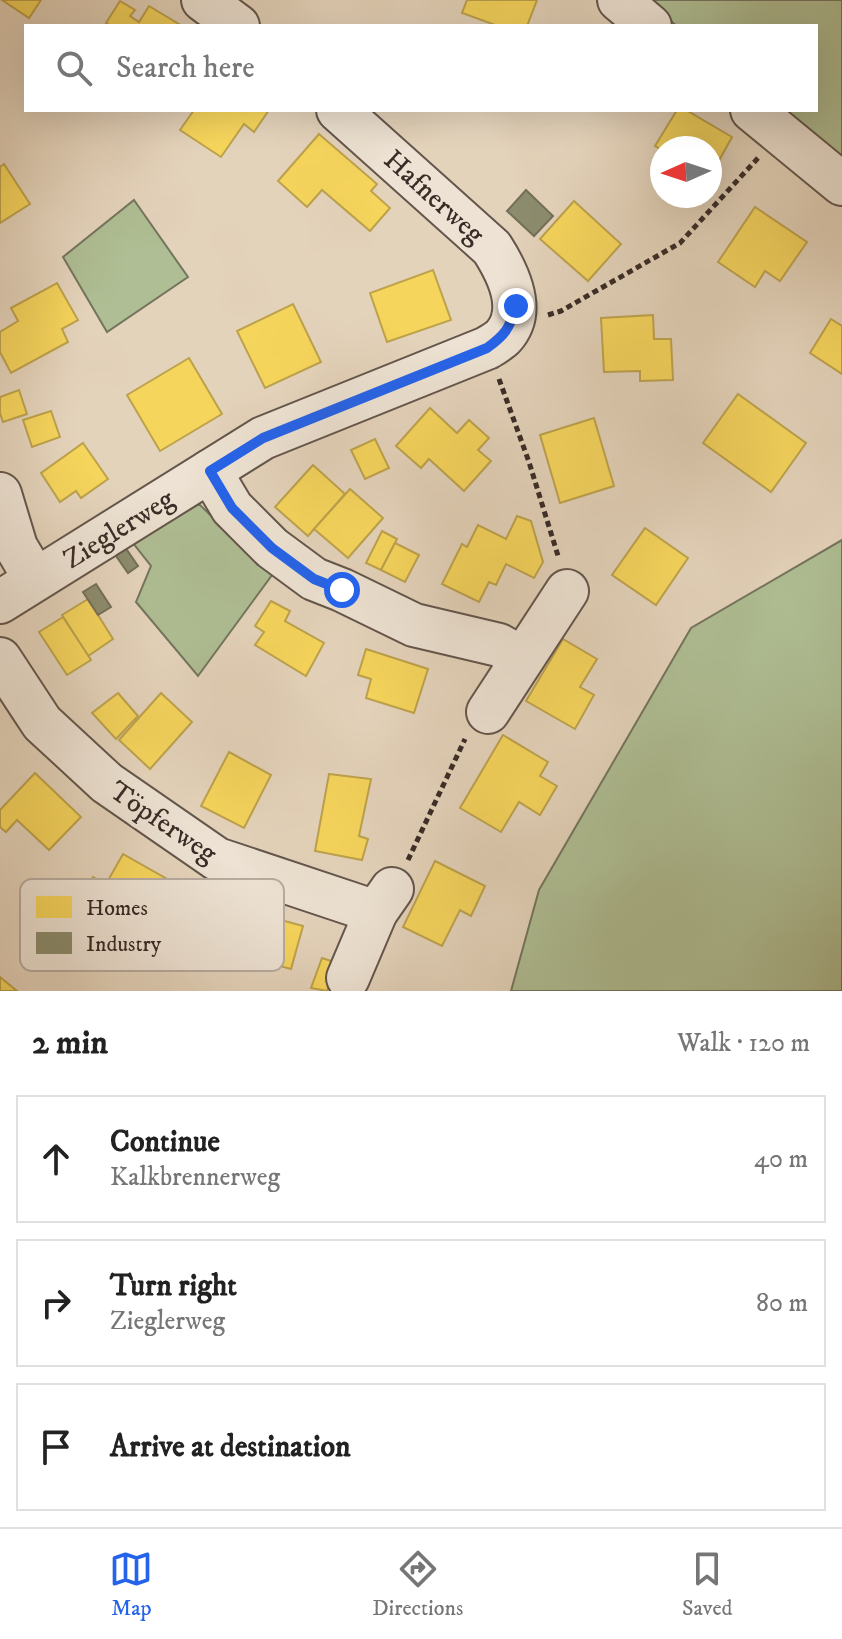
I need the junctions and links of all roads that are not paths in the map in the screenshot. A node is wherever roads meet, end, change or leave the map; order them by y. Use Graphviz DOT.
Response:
graph roads {
  1 [pos="203,0"];
  2 [pos="619,0"];
  3 [pos="235,24"];
  4 [pos="648,24"];
  5 [pos="340,112"];
  6 [pos="754,112"];
  7 [pos="842,184"];
  8 [pos="504,321"];
  9 [pos="210,471"];
  10 [pos="0,494"];
  11 [pos="564,578"];
  12 [pos="35,579"];
  13 [pos="0,602"];
  14 [pos="522,658"];
  15 [pos="0,659"];
  16 [pos="488,712"];
  17 [pos="348,978"];
  1 -- 3 [label="street"];
  2 -- 4 [label="street"];
  5 -- 8 [label="street, Hafnerweg"];
  6 -- 7 [label="street"];
  8 -- 9 [label="street, Zieglerweg"];
  9 -- 12 [label="street, Zieglerweg"];
  9 -- 14 [label="street"];
  10 -- 12 [label="street"];
  11 -- 14 [label="street"];
  12 -- 13 [label="street, Zieglerweg"];
  14 -- 16 [label="street"];
  15 -- 17 [label="street, Töpferweg"];
}
